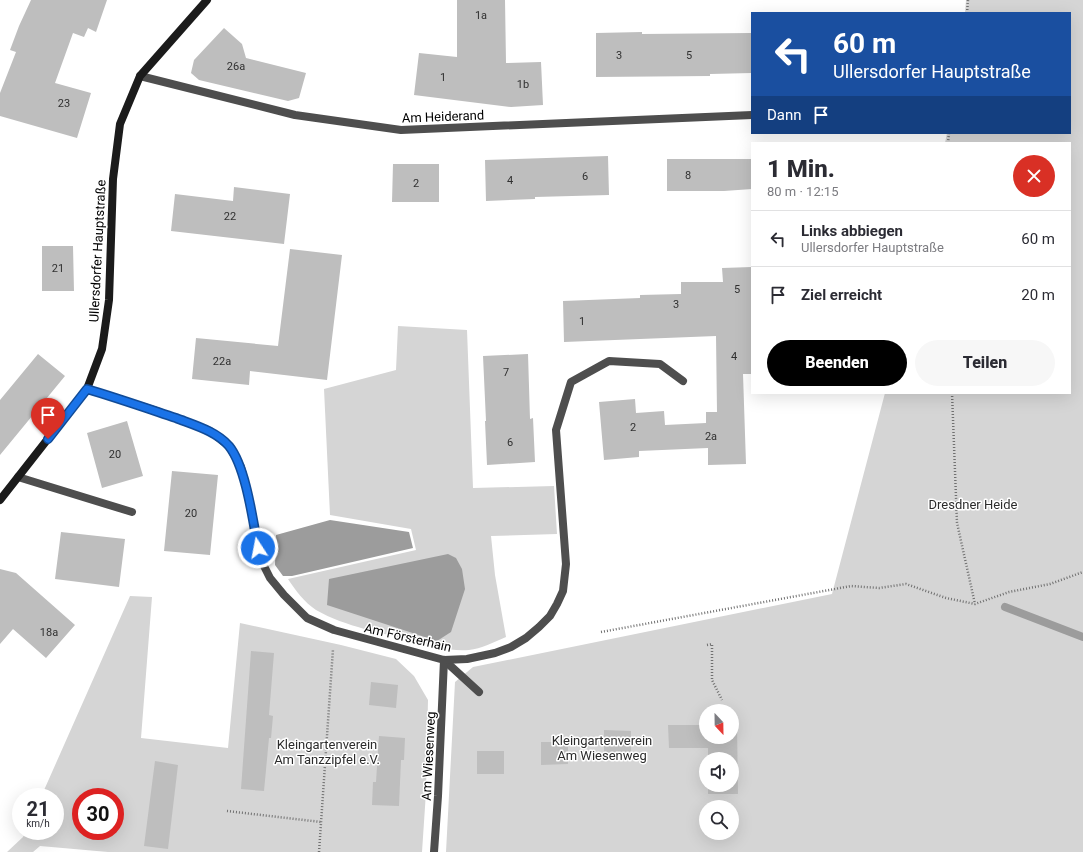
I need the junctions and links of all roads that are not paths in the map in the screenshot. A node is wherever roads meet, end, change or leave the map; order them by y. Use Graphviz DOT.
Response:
graph roads {
  1 [pos="207,0"];
  2 [pos="140,76"];
  3 [pos="751,115"];
  4 [pos="683,381"];
  5 [pos="87,389"];
  6 [pos="18,477"];
  7 [pos="0,500"];
  8 [pos="132,512"];
  9 [pos="444,660"];
  10 [pos="479,692"];
  11 [pos="434,852"];
  1 -- 2 [label="main road, Ullersdorfer Hauptstraße"];
  2 -- 3 [label="street, Am Heiderand"];
  2 -- 5 [label="main road, Ullersdorfer Hauptstraße"];
  4 -- 9 [label="street, Am Försterhain"];
  5 -- 6 [label="main road, Ullersdorfer Hauptstraße"];
  5 -- 9 [label="street, Am Försterhain"];
  6 -- 7 [label="main road, Ullersdorfer Hauptstraße"];
  6 -- 8 [label="street"];
  9 -- 10 [label="street"];
  9 -- 11 [label="street, Am Wiesenweg"];
}
